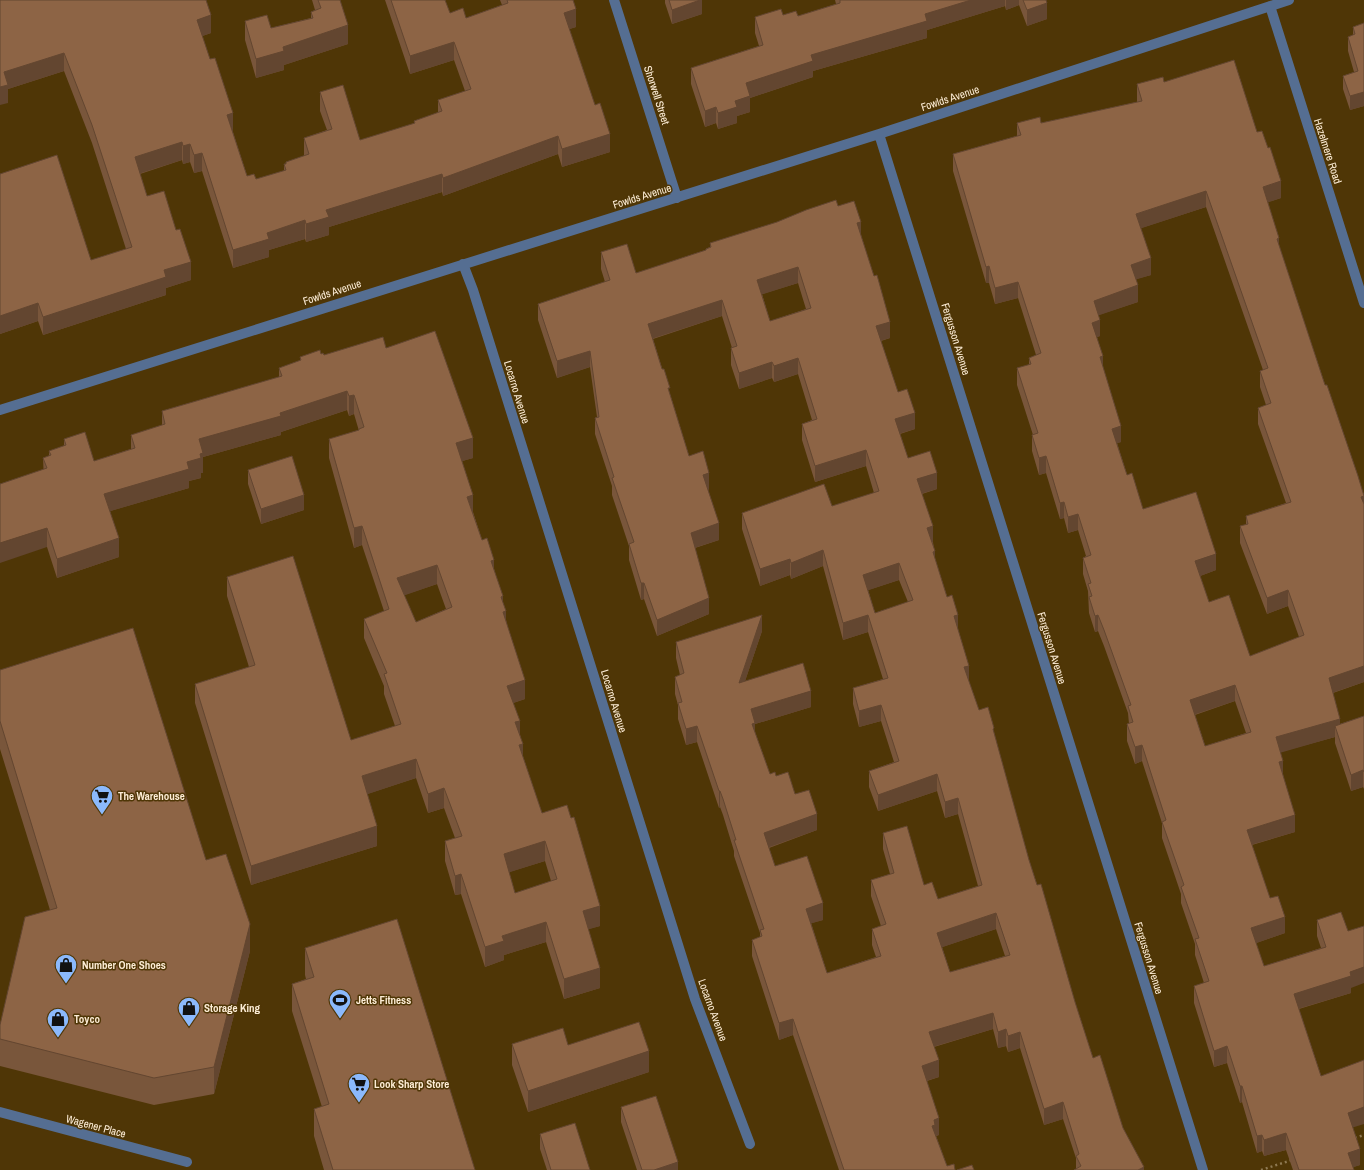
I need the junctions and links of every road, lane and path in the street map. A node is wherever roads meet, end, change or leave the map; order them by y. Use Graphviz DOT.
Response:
graph roads {
  1 [pos="614,0"];
  2 [pos="1289,0"];
  3 [pos="1270,6"];
  4 [pos="879,134"];
  5 [pos="677,198"];
  6 [pos="463,264"];
  7 [pos="1364,303"];
  8 [pos="0,410"];
  9 [pos="0,1112"];
  10 [pos="1364,1135"];
  11 [pos="1349,1140"];
  12 [pos="750,1144"];
  13 [pos="1298,1157"];
  14 [pos="186,1162"];
  15 [pos="1203,1170"];
  16 [pos="1261,1170"];
  1 -- 5 [label="street, Shorwell Street"];
  2 -- 3 [label="street, Fowlds Avenue"];
  3 -- 4 [label="street, Fowlds Avenue"];
  3 -- 7 [label="street, Hazelmere Road"];
  4 -- 5 [label="street, Fowlds Avenue"];
  4 -- 15 [label="street, Fergusson Avenue"];
  5 -- 6 [label="street, Fowlds Avenue"];
  6 -- 8 [label="street, Fowlds Avenue"];
  6 -- 12 [label="street, Locarno Avenue"];
  9 -- 14 [label="street, Wagener Place"];
  10 -- 11 [label="path"];
  13 -- 16 [label="path"];
}
